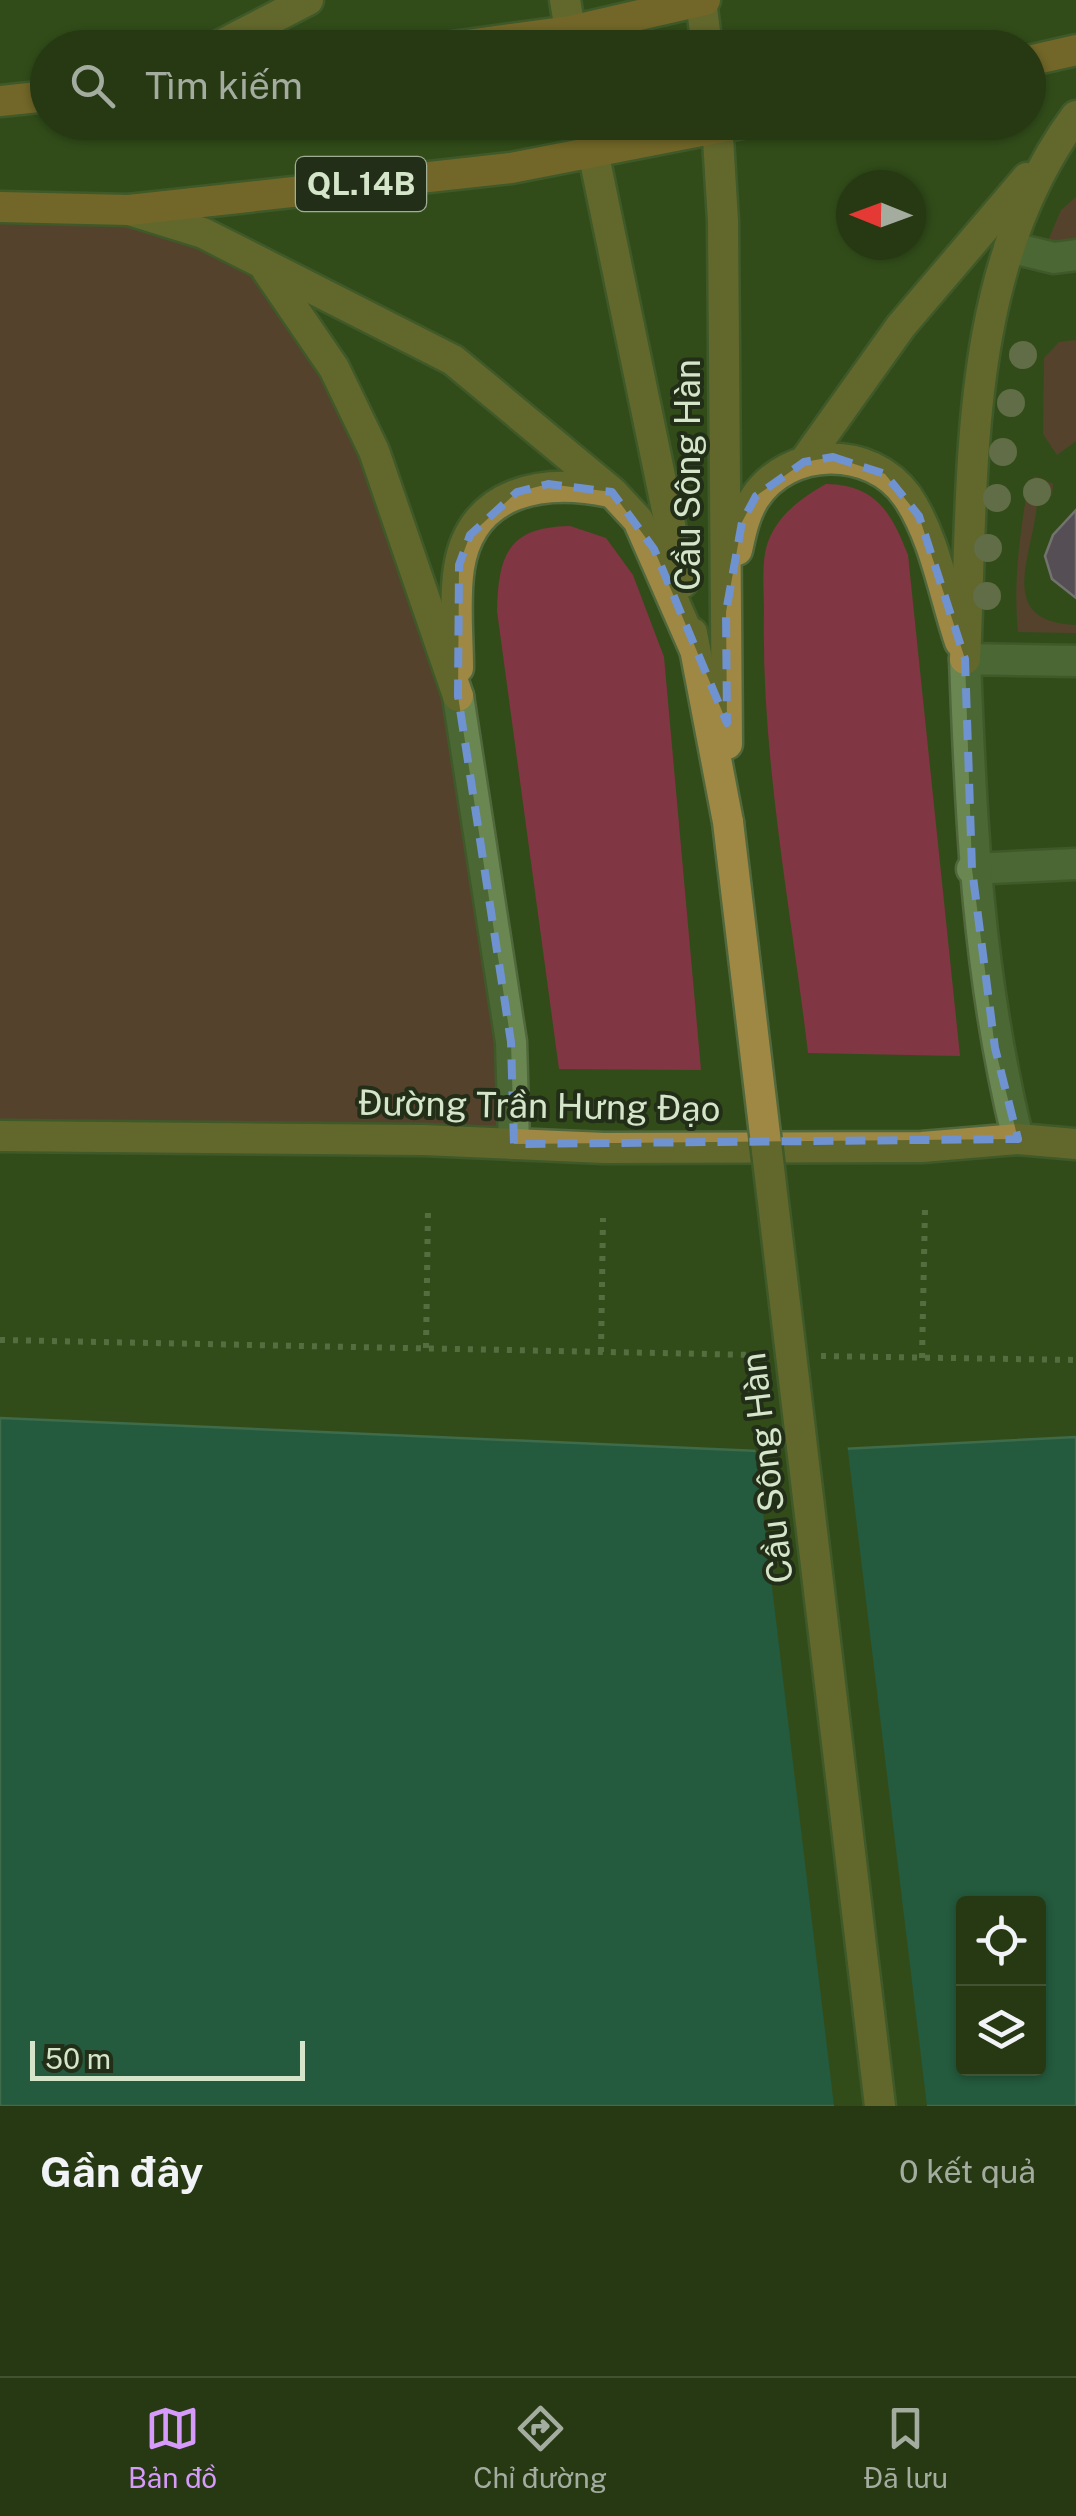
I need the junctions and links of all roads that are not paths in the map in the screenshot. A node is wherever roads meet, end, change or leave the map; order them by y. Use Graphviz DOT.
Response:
graph roads {
  1 [pos="308,0"];
  2 [pos="565,0"];
  3 [pos="702,0"];
  4 [pos="250,30"];
  5 [pos="570,30"];
  6 [pos="602,30"];
  7 [pos="705,30"];
  8 [pos="1076,50"];
  9 [pos="1046,57"];
  10 [pos="30,98"];
  11 [pos="0,101"];
  12 [pos="1068,133"];
  13 [pos="581,140"];
  14 [pos="590,140"];
  15 [pos="727,140"];
  16 [pos="0,208"];
  17 [pos="129,210"];
  18 [pos="1009,247"];
  19 [pos="1076,255"];
  20 [pos="265,267"];
  21 [pos="804,462"];
  22 [pos="612,492"];
  23 [pos="726,612"];
  24 [pos="695,650"];
  25 [pos="965,659"];
  26 [pos="1076,661"];
  27 [pos="458,696"];
  28 [pos="728,822"];
  29 [pos="1076,864"];
  30 [pos="972,869"];
  31 [pos="0,1136"];
  32 [pos="1018,1140"];
  33 [pos="514,1144"];
  34 [pos="1076,1144"];
  35 [pos="880,2106"];
  1 -- 4 [label="main road"];
  2 -- 5 [label="main road"];
  3 -- 6 [label="highway"];
  3 -- 7 [label="main road"];
  8 -- 9 [label="highway"];
  10 -- 11 [label="highway"];
  12 -- 18 [label="main road"];
  12 -- 21 [label="main road"];
  13 -- 17 [label="highway, QL.14B"];
  14 -- 24 [label="main road, Cầu Sông Hàn"];
  15 -- 23 [label="main road, Cầu Sông Hàn"];
  16 -- 17 [label="highway, QL.14B"];
  17 -- 20 [label="main road"];
  18 -- 19 [label="street"];
  18 -- 25 [label="main road"];
  20 -- 22 [label="main road"];
  20 -- 27 [label="main road"];
  21 -- 23 [label="main road"];
  21 -- 25 [label="main road"];
  22 -- 24 [label="main road"];
  22 -- 27 [label="main road"];
  23 -- 28 [label="main road, Cầu Sông Hàn"];
  24 -- 28 [label="main road, Cầu Sông Hàn"];
  25 -- 26 [label="street"];
  25 -- 30 [label="street"];
  27 -- 33 [label="street"];
  28 -- 35 [label="main road, Cầu Sông Hàn, bridge"];
  29 -- 30 [label="street"];
  30 -- 32 [label="street"];
  31 -- 33 [label="main road, Đường Trần Hưng Đạo"];
  32 -- 33 [label="main road, Đường Trần Hưng Đạo"];
  32 -- 34 [label="main road, Đường Trần Hưng Đạo"];
}
